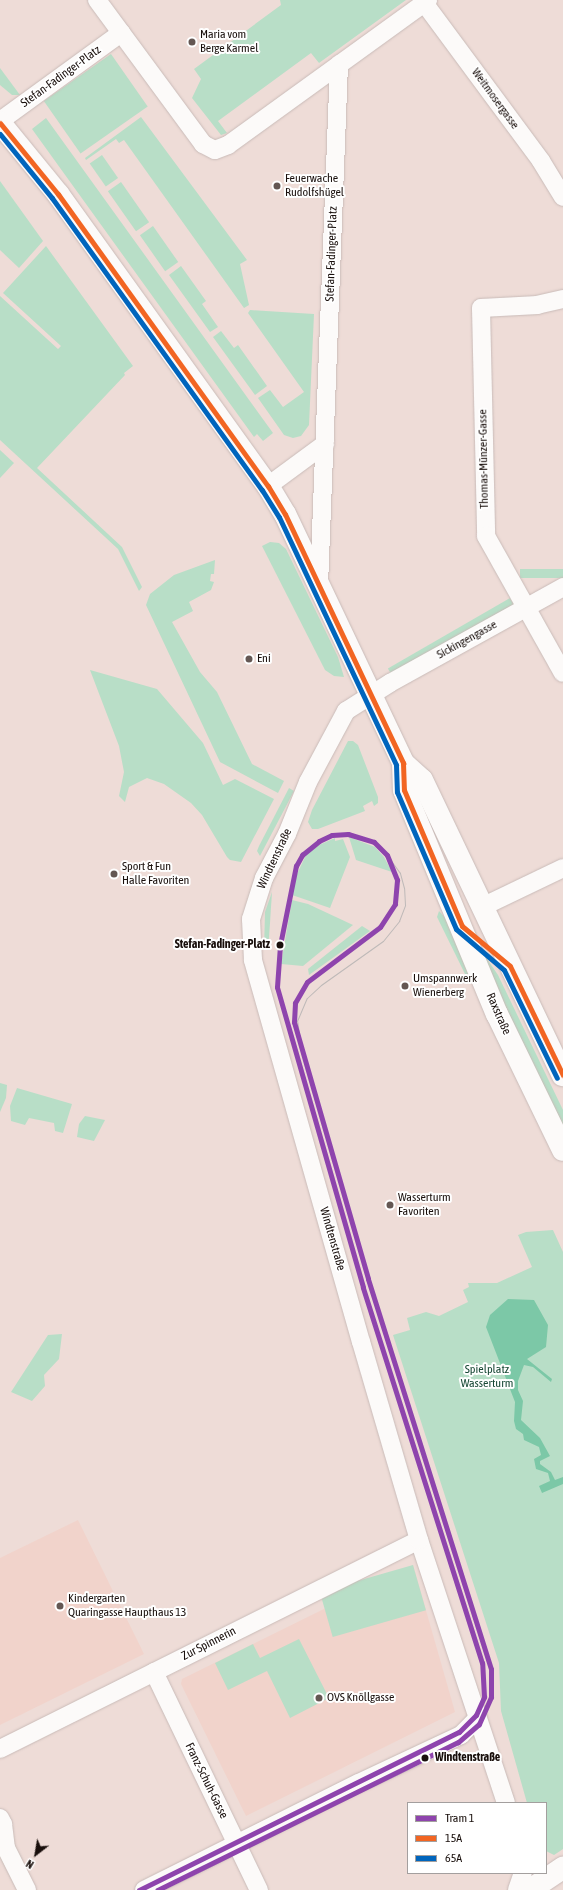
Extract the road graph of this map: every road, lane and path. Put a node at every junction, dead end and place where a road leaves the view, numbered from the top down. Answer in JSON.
{"nodes":[{"id":1,"x":97,"y":0,"type":"edge"},
{"id":2,"x":425,"y":1,"type":"edge"},
{"id":3,"x":121,"y":33,"type":"junction"},
{"id":4,"x":339,"y":64,"type":"junction"},
{"id":5,"x":0,"y":122,"type":"edge"},
{"id":6,"x":563,"y":197,"type":"edge"},
{"id":7,"x":563,"y":299,"type":"edge"},
{"id":8,"x":325,"y":444,"type":"junction"},
{"id":9,"x":268,"y":486,"type":"junction"},
{"id":10,"x":320,"y":585,"type":"junction"},
{"id":11,"x":563,"y":586,"type":"edge"},
{"id":12,"x":525,"y":608,"type":"junction"},
{"id":13,"x":563,"y":673,"type":"edge"},
{"id":14,"x":371,"y":694,"type":"junction"},
{"id":15,"x":403,"y":763,"type":"junction"},
{"id":16,"x":563,"y":868,"type":"edge"},
{"id":17,"x":482,"y":907,"type":"junction"},
{"id":18,"x":563,"y":1075,"type":"edge"},
{"id":19,"x":563,"y":1150,"type":"edge"},
{"id":20,"x":419,"y":1540,"type":"junction"},
{"id":21,"x":154,"y":1672,"type":"junction"},
{"id":22,"x":477,"y":1720,"type":"junction"},
{"id":23,"x":0,"y":1749,"type":"edge"},
{"id":24,"x":506,"y":1802,"type":"edge"},
{"id":25,"x":0,"y":1818,"type":"edge"},
{"id":26,"x":236,"y":1843,"type":"junction"},
{"id":27,"x":563,"y":1868,"type":"edge"},
{"id":28,"x":523,"y":1874,"type":"edge"},
{"id":29,"x":27,"y":1890,"type":"edge"},
{"id":30,"x":144,"y":1890,"type":"edge"},
{"id":31,"x":259,"y":1890,"type":"edge"},
{"id":32,"x":517,"y":1890,"type":"edge"},
{"id":33,"x":530,"y":1890,"type":"edge"}],
"edges":[{"from":1,"to":3,"type":"street"},
{"from":2,"to":4,"type":"street"},
{"from":2,"to":6,"type":"street","name":"Weitmosergasse"},
{"from":3,"to":4,"type":"street"},
{"from":3,"to":5,"type":"street","name":"Stefan-Fadinger-Platz"},
{"from":4,"to":8,"type":"street","name":"Stefan-Fadinger-Platz"},
{"from":5,"to":9,"type":"main road","name":"Raxstraße"},
{"from":7,"to":12,"type":"street","name":"Thomas-Münzer-Gasse"},
{"from":8,"to":9,"type":"street"},
{"from":8,"to":10,"type":"street","name":"Stefan-Fadinger-Platz"},
{"from":9,"to":10,"type":"main road","name":"Raxstraße"},
{"from":10,"to":14,"type":"main road","name":"Raxstraße"},
{"from":11,"to":12,"type":"street","name":"Sickingengasse"},
{"from":12,"to":13,"type":"street","name":"Thomas-Münzer-Gasse"},
{"from":12,"to":14,"type":"street","name":"Sickingengasse"},
{"from":14,"to":15,"type":"main road","name":"Raxstraße"},
{"from":14,"to":20,"type":"street","name":"Windtenstraße"},
{"from":15,"to":17,"type":"main road","name":"Raxstraße"},
{"from":15,"to":19,"type":"main road","name":"Raxstraße"},
{"from":16,"to":17,"type":"street"},
{"from":17,"to":18,"type":"main road","name":"Raxstraße"},
{"from":20,"to":21,"type":"street","name":"Zur Spinnerin"},
{"from":20,"to":22,"type":"street","name":"Windtenstraße"},
{"from":21,"to":23,"type":"street","name":"Zur Spinnerin"},
{"from":21,"to":26,"type":"street","name":"Franz-Schuh-Gasse"},
{"from":22,"to":24,"type":"street","name":"Windtenstraße"},
{"from":22,"to":26,"type":"street"},
{"from":25,"to":29,"type":"street"},
{"from":26,"to":30,"type":"street"},
{"from":26,"to":31,"type":"street","name":"Franz-Schuh-Gasse"},
{"from":27,"to":33,"type":"main road"},
{"from":28,"to":32,"type":"street"}]}
